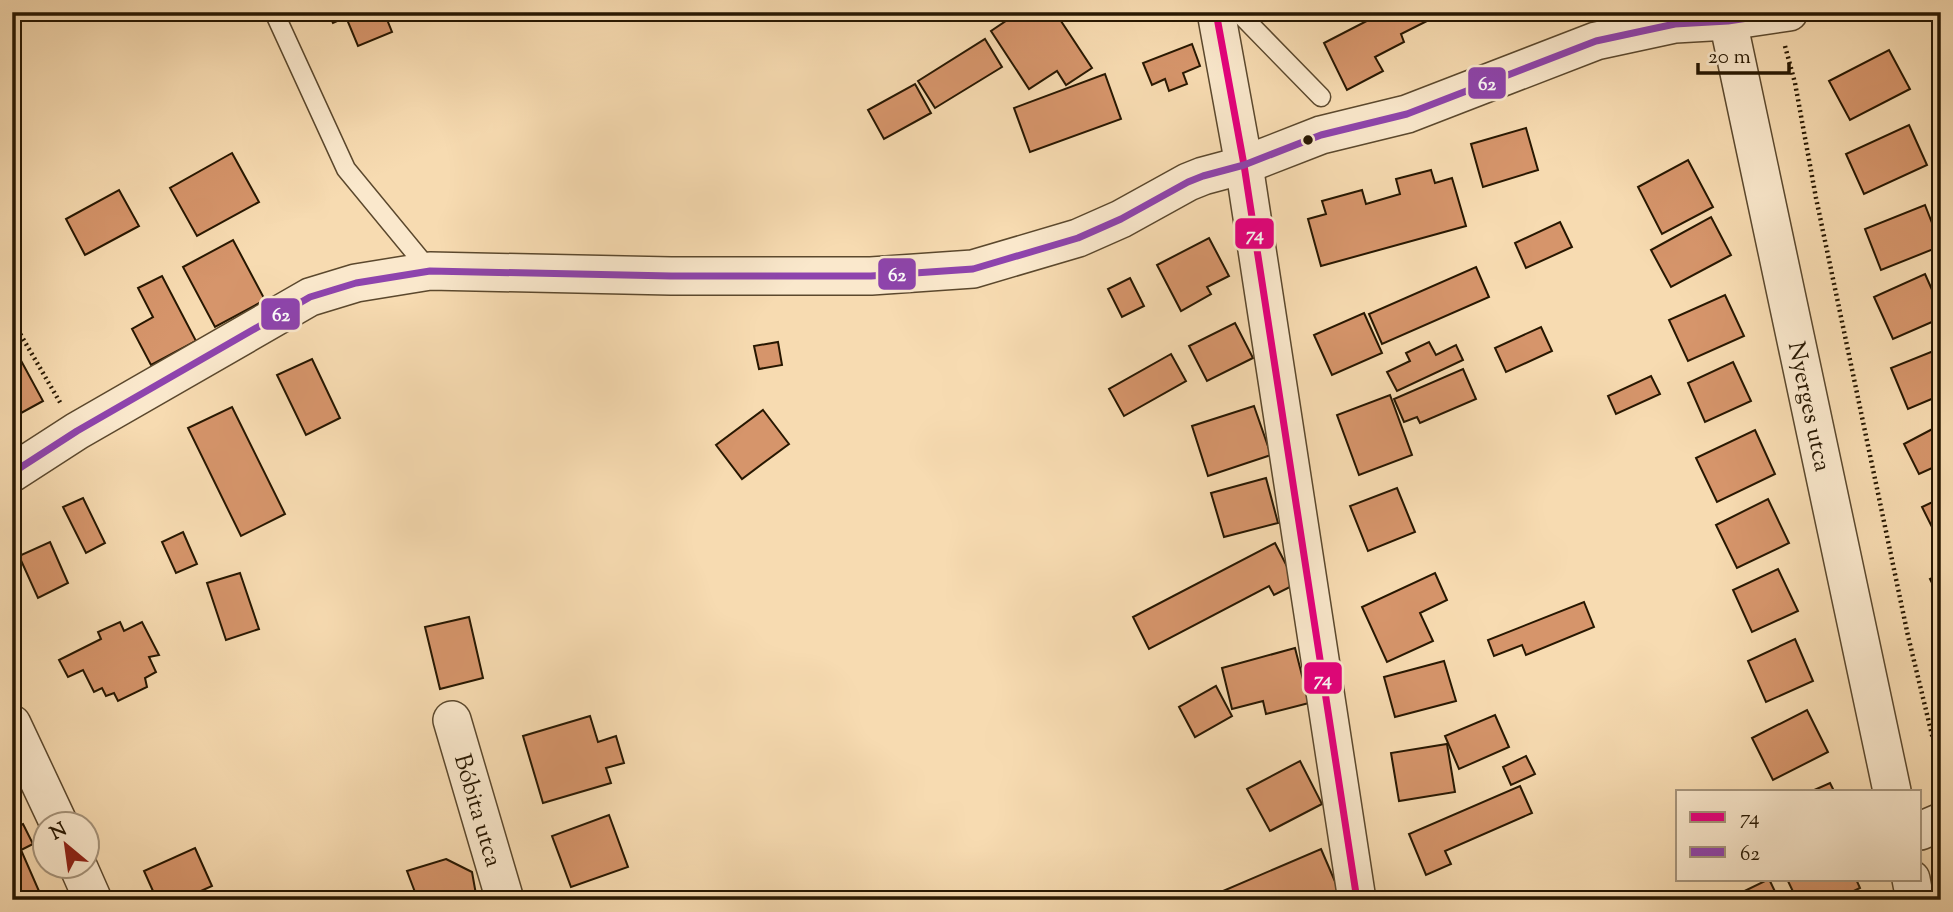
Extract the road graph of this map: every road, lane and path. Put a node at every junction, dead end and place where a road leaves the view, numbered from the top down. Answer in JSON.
{"nodes":[{"id":1,"x":274,"y":12,"type":"edge"},
{"id":2,"x":1216,"y":12,"type":"edge"},
{"id":3,"x":1238,"y":12,"type":"edge"},
{"id":4,"x":1783,"y":13,"type":"edge"},
{"id":5,"x":1728,"y":21,"type":"junction"},
{"id":6,"x":1321,"y":97,"type":"dead end"},
{"id":7,"x":1244,"y":165,"type":"junction"},
{"id":8,"x":430,"y":271,"type":"junction"},
{"id":9,"x":12,"y":320,"type":"edge"},
{"id":10,"x":77,"y":431,"type":"junction"},
{"id":11,"x":12,"y":473,"type":"edge"},
{"id":12,"x":452,"y":720,"type":"dead end"},
{"id":13,"x":12,"y":724,"type":"edge"},
{"id":14,"x":1941,"y":772,"type":"edge"},
{"id":15,"x":1892,"y":790,"type":"edge"},
{"id":16,"x":52,"y":810,"type":"edge"},
{"id":17,"x":1941,"y":822,"type":"edge"},
{"id":18,"x":1922,"y":830,"type":"edge"},
{"id":19,"x":84,"y":880,"type":"edge"},
{"id":20,"x":1911,"y":880,"type":"edge"},
{"id":21,"x":93,"y":900,"type":"edge"},
{"id":22,"x":505,"y":900,"type":"edge"},
{"id":23,"x":1357,"y":900,"type":"edge"},
{"id":24,"x":1915,"y":900,"type":"edge"}],
"edges":[{"from":1,"to":8,"type":"lane"},
{"from":2,"to":7,"type":"street"},
{"from":3,"to":6,"type":"lane"},
{"from":4,"to":5,"type":"street"},
{"from":4,"to":14,"type":"path"},
{"from":5,"to":7,"type":"street"},
{"from":5,"to":15,"type":"street","name":"Nyerges utca"},
{"from":7,"to":8,"type":"street"},
{"from":7,"to":23,"type":"street"},
{"from":8,"to":10,"type":"street"},
{"from":9,"to":10,"type":"path"},
{"from":10,"to":11,"type":"street"},
{"from":12,"to":22,"type":"street","name":"Bóbita utca"},
{"from":13,"to":16,"type":"street"},
{"from":17,"to":18,"type":"street"},
{"from":19,"to":21,"type":"street"},
{"from":20,"to":24,"type":"street"}]}
